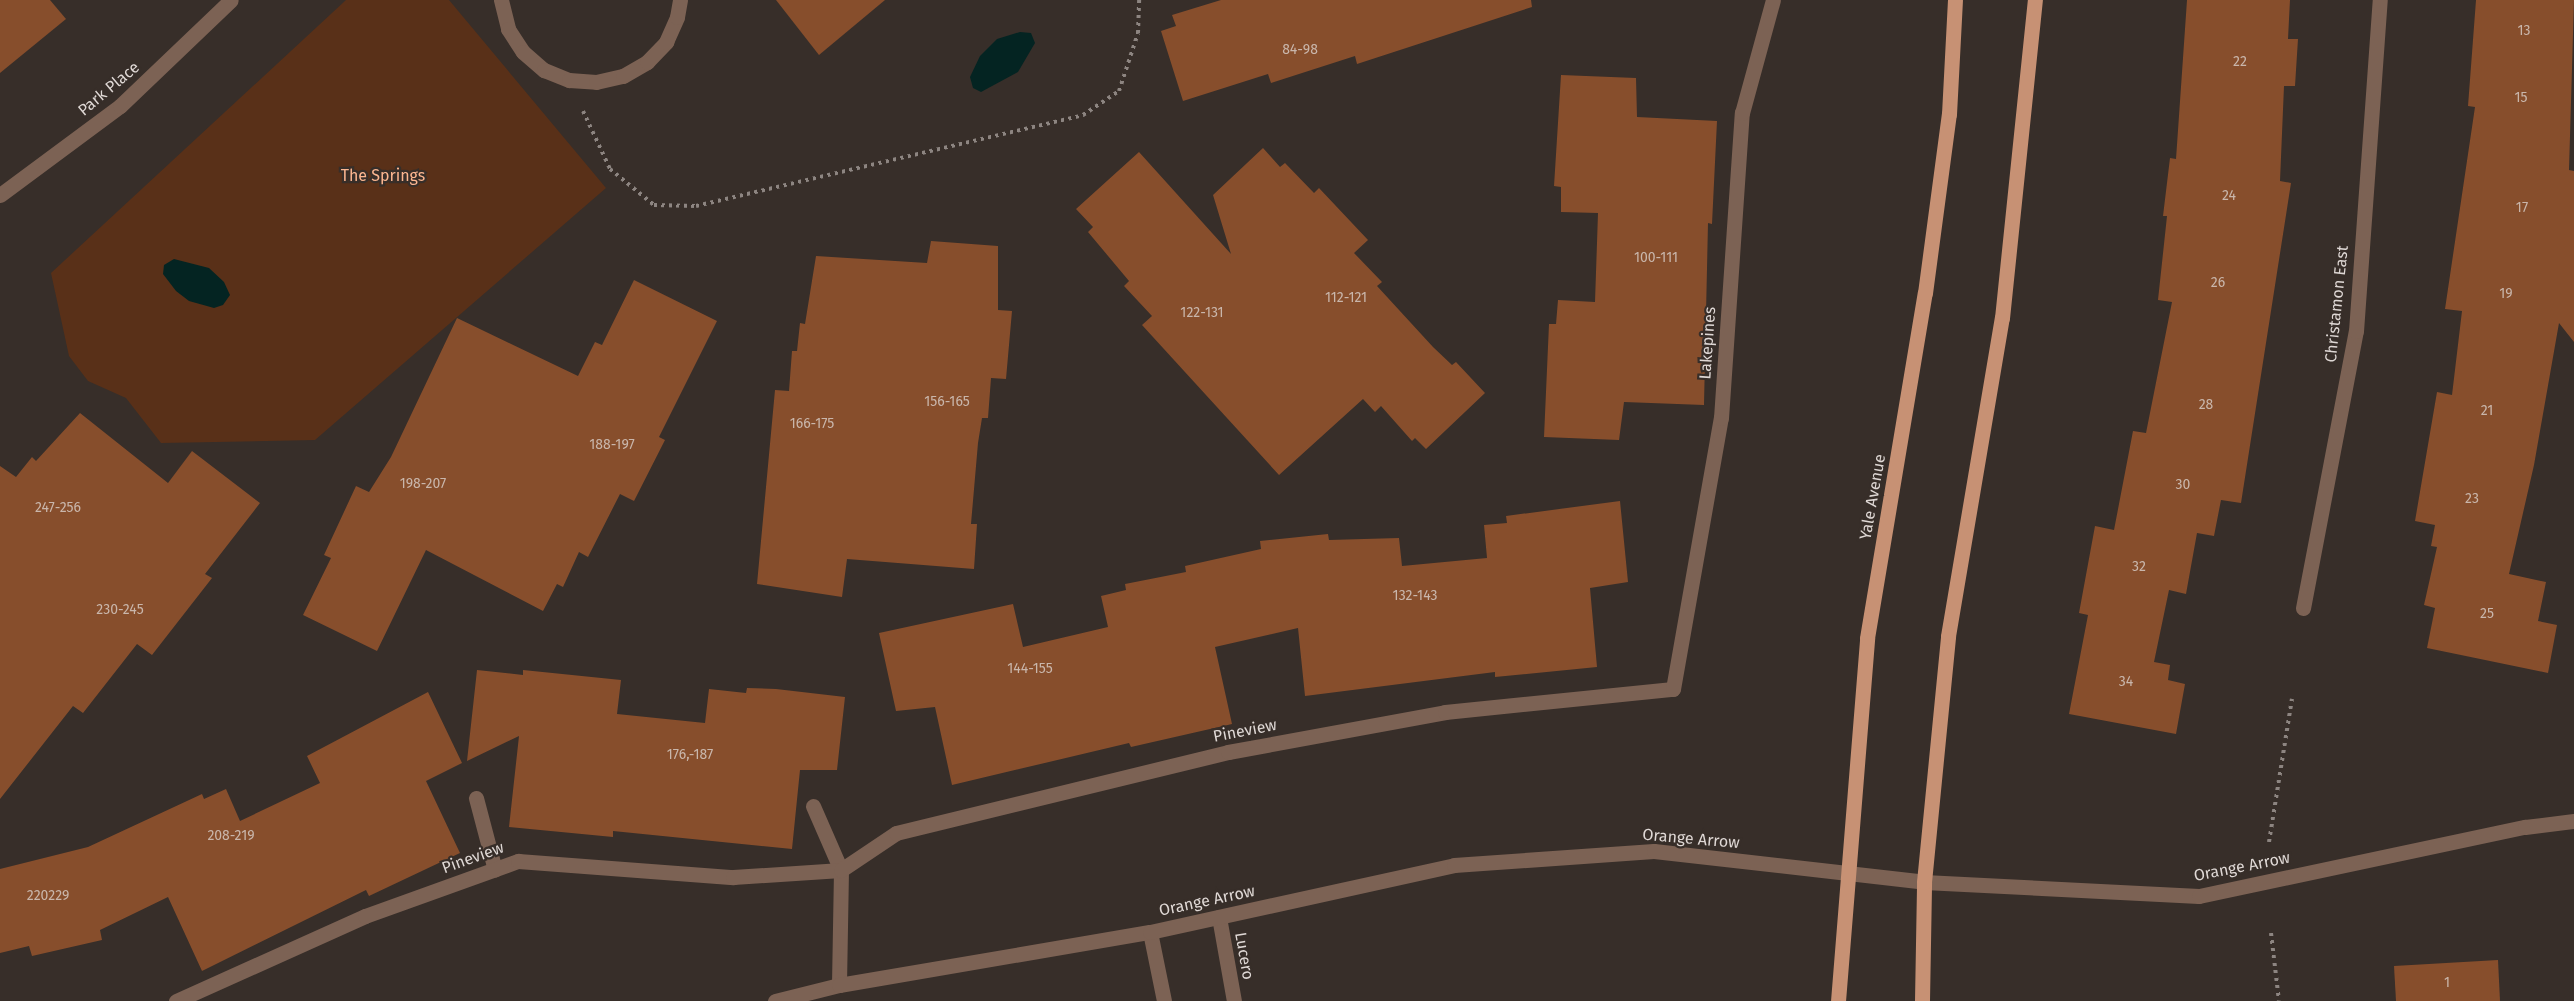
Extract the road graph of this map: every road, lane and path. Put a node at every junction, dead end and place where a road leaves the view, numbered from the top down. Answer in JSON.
{"nodes":[{"id":1,"x":231,"y":0,"type":"edge"},
{"id":2,"x":501,"y":0,"type":"edge"},
{"id":3,"x":680,"y":0,"type":"edge"},
{"id":4,"x":1139,"y":0,"type":"edge"},
{"id":5,"x":1773,"y":0,"type":"edge"},
{"id":6,"x":1955,"y":0,"type":"edge"},
{"id":7,"x":2035,"y":0,"type":"edge"},
{"id":8,"x":2380,"y":0,"type":"edge"},
{"id":9,"x":569,"y":80,"type":"junction"},
{"id":10,"x":0,"y":195,"type":"edge"},
{"id":11,"x":2303,"y":608,"type":"dead end"},
{"id":12,"x":1673,"y":689,"type":"joint"},
{"id":13,"x":2292,"y":699,"type":"dead end"},
{"id":14,"x":476,"y":798,"type":"dead end"},
{"id":15,"x":813,"y":807,"type":"dead end"},
{"id":16,"x":2574,"y":821,"type":"edge"},
{"id":17,"x":2269,"y":842,"type":"dead end"},
{"id":18,"x":495,"y":870,"type":"junction"},
{"id":19,"x":841,"y":870,"type":"junction"},
{"id":20,"x":1845,"y":873,"type":"junction"},
{"id":21,"x":1924,"y":882,"type":"junction"},
{"id":22,"x":1219,"y":917,"type":"junction"},
{"id":23,"x":1150,"y":932,"type":"junction"},
{"id":24,"x":2271,"y":933,"type":"dead end"},
{"id":25,"x":839,"y":985,"type":"junction"},
{"id":26,"x":176,"y":1001,"type":"edge"},
{"id":27,"x":775,"y":1001,"type":"edge"},
{"id":28,"x":1164,"y":1001,"type":"edge"},
{"id":29,"x":1234,"y":1001,"type":"edge"},
{"id":30,"x":1838,"y":1001,"type":"edge"},
{"id":31,"x":1922,"y":1001,"type":"edge"},
{"id":32,"x":2279,"y":1001,"type":"edge"}],
"edges":[{"from":1,"to":10,"type":"street","name":"Park Place"},
{"from":2,"to":9,"type":"street"},
{"from":3,"to":9,"type":"street"},
{"from":4,"to":9,"type":"path"},
{"from":5,"to":12,"type":"street","name":"Lakepines"},
{"from":6,"to":20,"type":"main road","name":"Yale Avenue"},
{"from":7,"to":21,"type":"main road"},
{"from":8,"to":11,"type":"street","name":"Christamon East"},
{"from":12,"to":19,"type":"street","name":"Pineview"},
{"from":13,"to":17,"type":"path"},
{"from":14,"to":18,"type":"street"},
{"from":15,"to":19,"type":"street"},
{"from":16,"to":21,"type":"street","name":"Orange Arrow"},
{"from":18,"to":19,"type":"street","name":"Pineview"},
{"from":18,"to":26,"type":"street","name":"Pineview"},
{"from":19,"to":25,"type":"street"},
{"from":20,"to":21,"type":"street","name":"Orange Arrow"},
{"from":20,"to":22,"type":"street","name":"Orange Arrow"},
{"from":20,"to":30,"type":"main road","name":"Yale Avenue"},
{"from":21,"to":31,"type":"main road"},
{"from":22,"to":23,"type":"street","name":"Orange Arrow"},
{"from":22,"to":29,"type":"street","name":"Lucero"},
{"from":23,"to":25,"type":"street","name":"Orange Arrow"},
{"from":23,"to":28,"type":"street"},
{"from":24,"to":32,"type":"path"},
{"from":25,"to":27,"type":"street","name":"Orange Arrow"}]}
